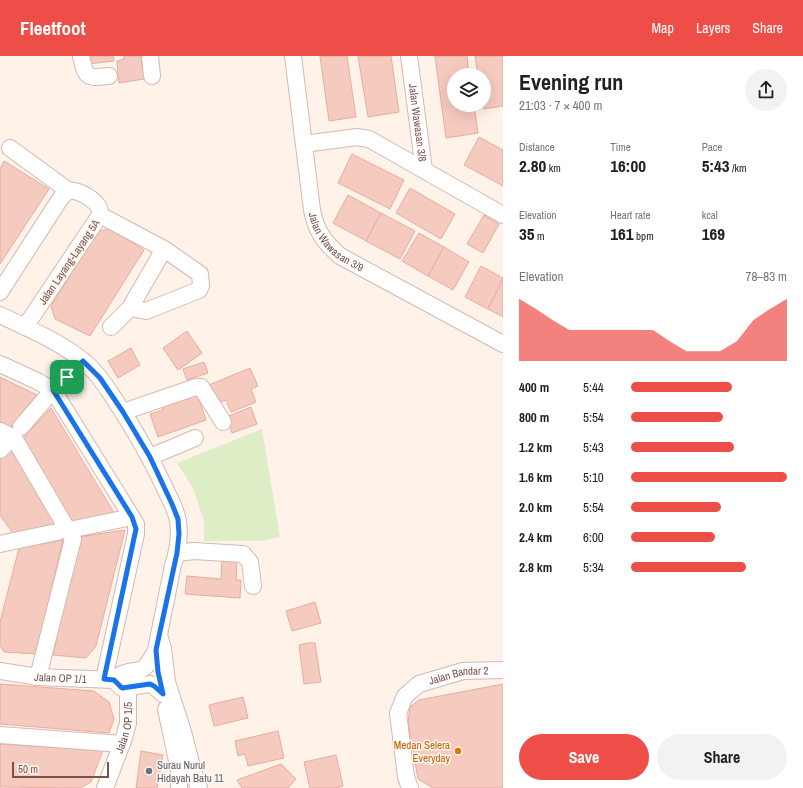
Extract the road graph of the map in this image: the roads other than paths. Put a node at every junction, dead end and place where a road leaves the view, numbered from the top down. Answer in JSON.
{"nodes":[{"id":1,"x":81,"y":56,"type":"edge"},
{"id":2,"x":150,"y":56,"type":"edge"},
{"id":3,"x":292,"y":56,"type":"edge"},
{"id":4,"x":409,"y":56,"type":"edge"},
{"id":5,"x":110,"y":76,"type":"dead end"},
{"id":6,"x":152,"y":76,"type":"dead end"},
{"id":7,"x":304,"y":144,"type":"junction"},
{"id":8,"x":10,"y":148,"type":"dead end"},
{"id":9,"x":424,"y":170,"type":"junction"},
{"id":10,"x":69,"y":191,"type":"junction"},
{"id":11,"x":100,"y":215,"type":"junction"},
{"id":12,"x":503,"y":215,"type":"edge"},
{"id":13,"x":164,"y":249,"type":"junction"},
{"id":14,"x":0,"y":292,"type":"edge"},
{"id":15,"x":130,"y":308,"type":"junction"},
{"id":16,"x":0,"y":315,"type":"edge"},
{"id":17,"x":25,"y":327,"type":"junction"},
{"id":18,"x":111,"y":327,"type":"dead end"},
{"id":19,"x":503,"y":344,"type":"edge"},
{"id":20,"x":83,"y":361,"type":"junction"},
{"id":21,"x":0,"y":364,"type":"edge"},
{"id":22,"x":53,"y":390,"type":"junction"},
{"id":23,"x":123,"y":412,"type":"junction"},
{"id":24,"x":223,"y":422,"type":"dead end"},
{"id":25,"x":21,"y":427,"type":"dead end"},
{"id":26,"x":195,"y":438,"type":"dead end"},
{"id":27,"x":2,"y":441,"type":"edge"},
{"id":28,"x":150,"y":457,"type":"junction"},
{"id":29,"x":132,"y":517,"type":"junction"},
{"id":30,"x":74,"y":529,"type":"dead end"},
{"id":31,"x":57,"y":532,"type":"dead end"},
{"id":32,"x":0,"y":544,"type":"edge"},
{"id":33,"x":177,"y":553,"type":"junction"},
{"id":34,"x":253,"y":586,"type":"dead end"},
{"id":35,"x":157,"y":643,"type":"junction"},
{"id":36,"x":503,"y":670,"type":"edge"},
{"id":37,"x":0,"y":671,"type":"edge"},
{"id":38,"x":38,"y":677,"type":"junction"},
{"id":39,"x":109,"y":679,"type":"junction"},
{"id":40,"x":128,"y":688,"type":"junction"},
{"id":41,"x":163,"y":694,"type":"junction"},
{"id":42,"x":0,"y":735,"type":"edge"},
{"id":43,"x":122,"y":744,"type":"junction"},
{"id":44,"x":105,"y":788,"type":"edge"},
{"id":45,"x":179,"y":788,"type":"edge"},
{"id":46,"x":199,"y":788,"type":"edge"},
{"id":47,"x":410,"y":788,"type":"edge"}],
"edges":[{"from":1,"to":5,"type":"street"},
{"from":2,"to":6,"type":"street"},
{"from":3,"to":7,"type":"street","name":"Jalan Wawasan 3/9"},
{"from":4,"to":9,"type":"street","name":"Jalan Wawasan 3/8"},
{"from":7,"to":9,"type":"street"},
{"from":7,"to":19,"type":"street","name":"Jalan Wawasan 3/9"},
{"from":8,"to":10,"type":"street","name":"Jalan Layang-Layang 5A"},
{"from":9,"to":12,"type":"street","name":"Jalan Wawasan 3/8"},
{"from":10,"to":11,"type":"street","name":"Jalan Layang-Layang 5A"},
{"from":10,"to":14,"type":"street"},
{"from":11,"to":13,"type":"street"},
{"from":11,"to":17,"type":"street","name":"Jalan Layang-Layang 5A"},
{"from":13,"to":15,"type":"street"},
{"from":13,"to":15,"type":"street"},
{"from":15,"to":18,"type":"street"},
{"from":16,"to":17,"type":"street"},
{"from":17,"to":20,"type":"street"},
{"from":20,"to":22,"type":"street"},
{"from":20,"to":23,"type":"street"},
{"from":21,"to":22,"type":"street"},
{"from":22,"to":25,"type":"street"},
{"from":22,"to":29,"type":"street"},
{"from":23,"to":24,"type":"street"},
{"from":23,"to":28,"type":"street"},
{"from":26,"to":28,"type":"street"},
{"from":27,"to":38,"type":"street"},
{"from":28,"to":33,"type":"street"},
{"from":29,"to":30,"type":"street"},
{"from":29,"to":39,"type":"street"},
{"from":31,"to":32,"type":"street"},
{"from":33,"to":34,"type":"street"},
{"from":33,"to":35,"type":"street"},
{"from":35,"to":39,"type":"street"},
{"from":35,"to":41,"type":"street"},
{"from":35,"to":46,"type":"street"},
{"from":36,"to":47,"type":"street","name":"Jalan Bandar 2"},
{"from":37,"to":38,"type":"street","name":"Jalan OP 1/1"},
{"from":38,"to":39,"type":"street","name":"Jalan OP 1/1"},
{"from":39,"to":40,"type":"street","name":"Jalan OP 1/1"},
{"from":40,"to":41,"type":"street"},
{"from":40,"to":43,"type":"street","name":"Jalan OP 1/5"},
{"from":41,"to":45,"type":"street"},
{"from":42,"to":43,"type":"street"},
{"from":43,"to":44,"type":"street","name":"Jalan OP 1/5"}]}
